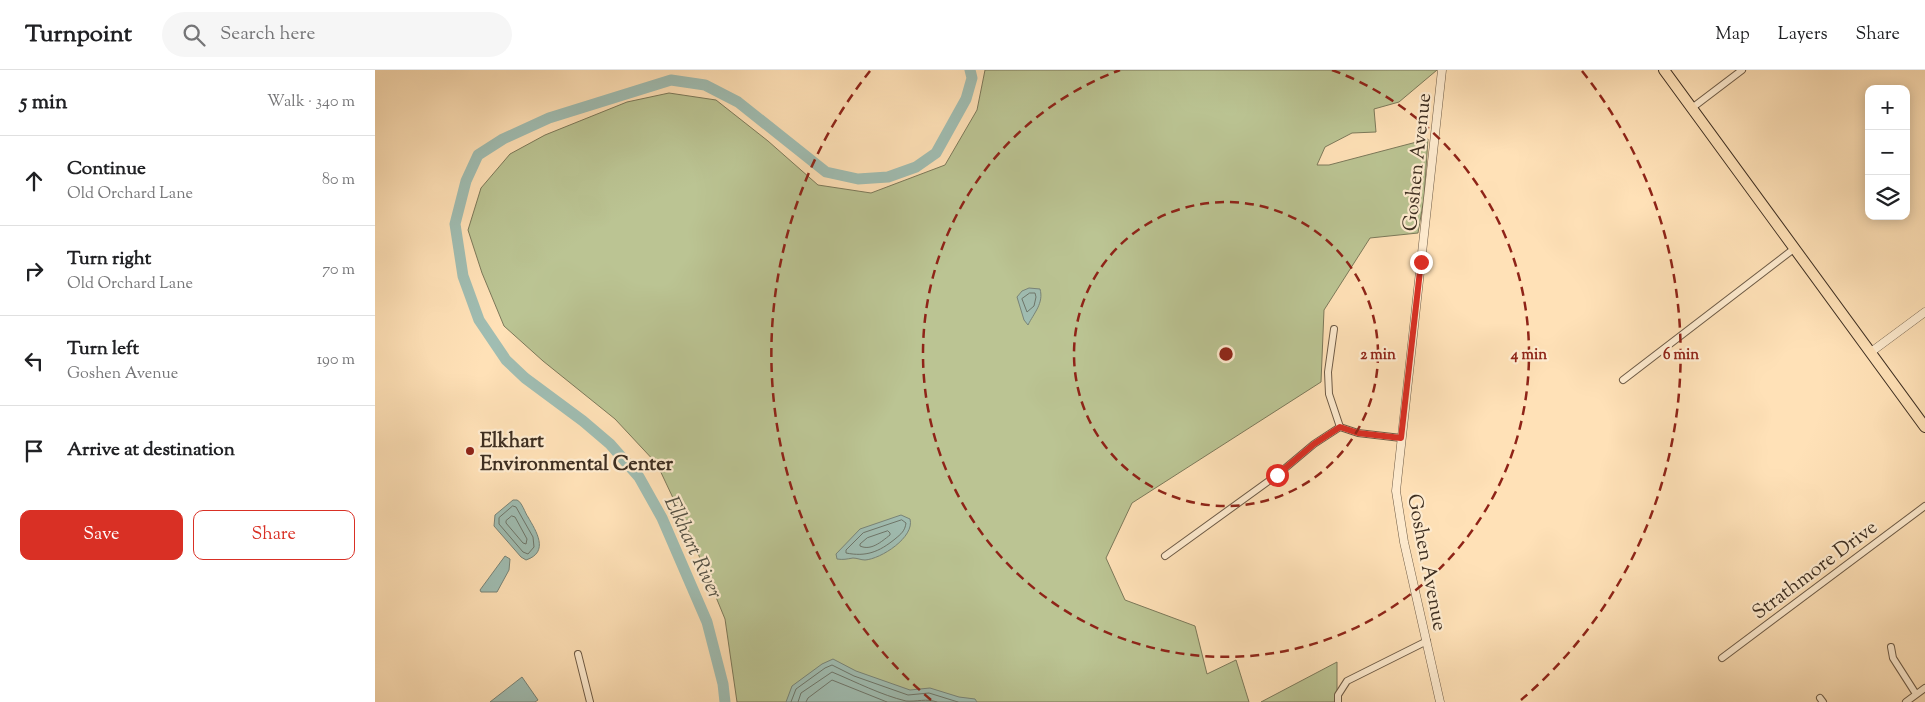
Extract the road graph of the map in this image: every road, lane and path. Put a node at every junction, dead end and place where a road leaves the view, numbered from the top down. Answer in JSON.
{"nodes":[{"id":1,"x":1442,"y":70,"type":"edge"},
{"id":2,"x":1663,"y":70,"type":"edge"},
{"id":3,"x":1742,"y":70,"type":"edge"},
{"id":4,"x":1692,"y":108,"type":"junction"},
{"id":5,"x":1795,"y":248,"type":"junction"},
{"id":6,"x":1925,"y":312,"type":"edge"},
{"id":7,"x":1334,"y":329,"type":"dead end"},
{"id":8,"x":1871,"y":352,"type":"junction"},
{"id":9,"x":1623,"y":380,"type":"dead end"},
{"id":10,"x":1340,"y":427,"type":"junction"},
{"id":11,"x":1925,"y":427,"type":"edge"},
{"id":12,"x":1401,"y":438,"type":"junction"},
{"id":13,"x":1925,"y":506,"type":"edge"},
{"id":14,"x":1165,"y":556,"type":"dead end"},
{"id":15,"x":1427,"y":641,"type":"junction"},
{"id":16,"x":1891,"y":647,"type":"dead end"},
{"id":17,"x":578,"y":654,"type":"dead end"},
{"id":18,"x":1722,"y":658,"type":"dead end"},
{"id":19,"x":1925,"y":688,"type":"edge"},
{"id":20,"x":1917,"y":694,"type":"junction"},
{"id":21,"x":590,"y":702,"type":"edge"},
{"id":22,"x":1338,"y":702,"type":"edge"},
{"id":23,"x":1440,"y":702,"type":"edge"},
{"id":24,"x":1906,"y":702,"type":"edge"}],
"edges":[{"from":1,"to":12,"type":"street","name":"Goshen Avenue"},
{"from":2,"to":4,"type":"main road"},
{"from":3,"to":4,"type":"street"},
{"from":4,"to":5,"type":"main road"},
{"from":5,"to":8,"type":"main road"},
{"from":5,"to":9,"type":"street"},
{"from":6,"to":8,"type":"street"},
{"from":7,"to":10,"type":"street"},
{"from":8,"to":11,"type":"main road"},
{"from":10,"to":12,"type":"street"},
{"from":10,"to":14,"type":"street"},
{"from":12,"to":15,"type":"street","name":"Goshen Avenue"},
{"from":13,"to":18,"type":"street","name":"Strathmore Drive"},
{"from":15,"to":22,"type":"street"},
{"from":15,"to":23,"type":"street","name":"Goshen Avenue"},
{"from":16,"to":20,"type":"street"},
{"from":17,"to":21,"type":"street"},
{"from":19,"to":20,"type":"street"},
{"from":20,"to":24,"type":"street"}]}
